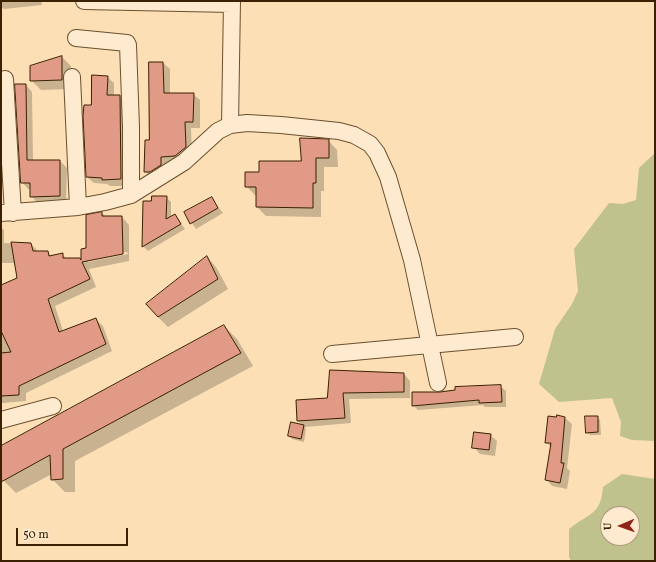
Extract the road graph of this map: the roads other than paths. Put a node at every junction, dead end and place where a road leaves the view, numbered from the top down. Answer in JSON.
{"nodes":[{"id":1,"x":84,"y":1,"type":"edge"},
{"id":2,"x":232,"y":2,"type":"edge"},
{"id":3,"x":76,"y":38,"type":"dead end"},
{"id":4,"x":72,"y":77,"type":"dead end"},
{"id":5,"x":5,"y":79,"type":"dead end"},
{"id":6,"x":230,"y":125,"type":"junction"},
{"id":7,"x":131,"y":194,"type":"junction"},
{"id":8,"x":78,"y":206,"type":"junction"},
{"id":9,"x":7,"y":213,"type":"edge"},
{"id":10,"x":515,"y":337,"type":"dead end"},
{"id":11,"x":431,"y":346,"type":"junction"},
{"id":12,"x":332,"y":354,"type":"dead end"},
{"id":13,"x":438,"y":383,"type":"dead end"},
{"id":14,"x":53,"y":406,"type":"dead end"},
{"id":15,"x":1,"y":420,"type":"edge"}],
"edges":[{"from":1,"to":2,"type":"street"},
{"from":2,"to":6,"type":"street"},
{"from":3,"to":7,"type":"street"},
{"from":4,"to":8,"type":"street"},
{"from":5,"to":9,"type":"street"},
{"from":6,"to":7,"type":"street"},
{"from":6,"to":11,"type":"street"},
{"from":7,"to":8,"type":"street"},
{"from":8,"to":9,"type":"street"},
{"from":10,"to":11,"type":"street"},
{"from":11,"to":12,"type":"street"},
{"from":11,"to":13,"type":"street"},
{"from":14,"to":15,"type":"street"}]}
